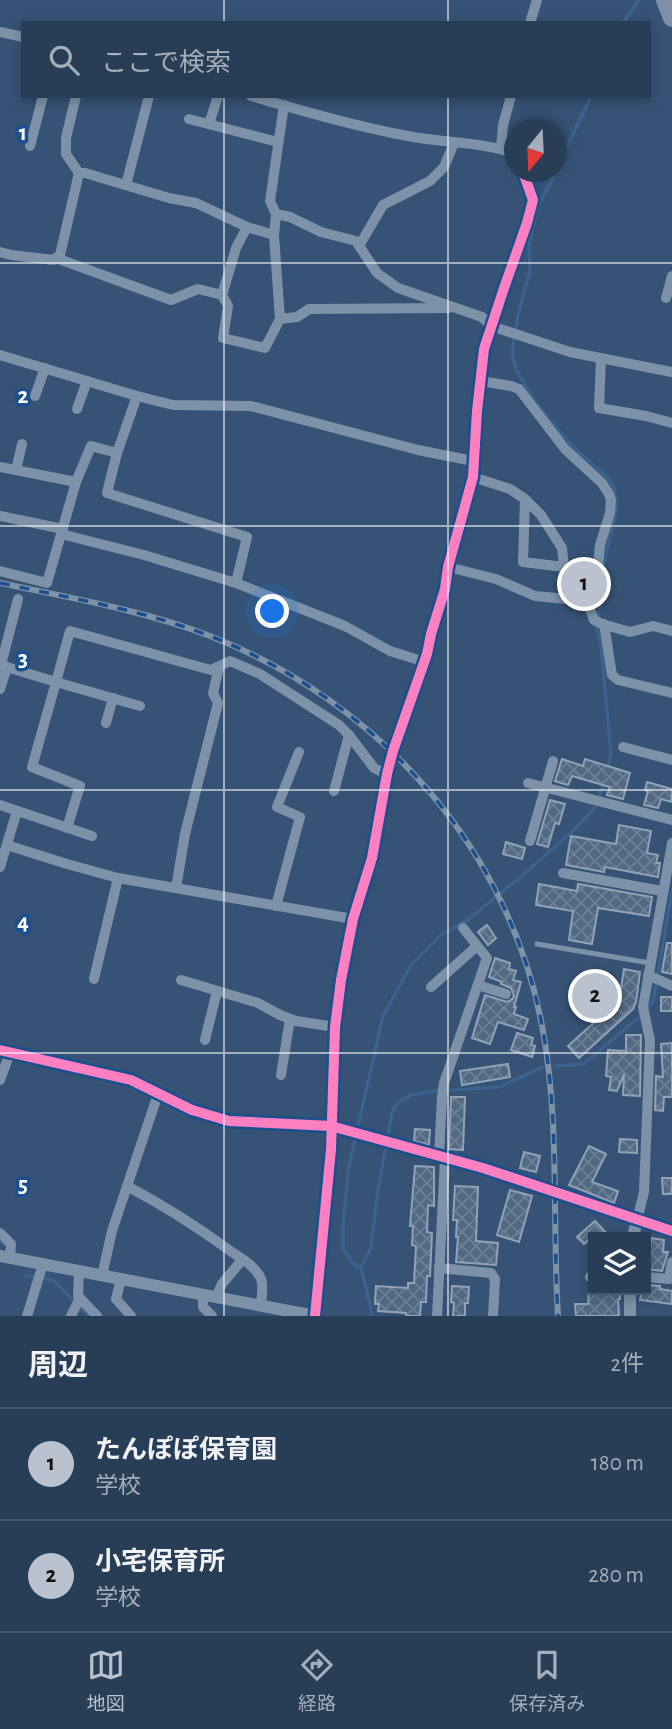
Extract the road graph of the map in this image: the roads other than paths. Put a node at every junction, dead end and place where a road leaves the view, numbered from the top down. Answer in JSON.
{"nodes":[{"id":1,"x":537,"y":0,"type":"edge"},
{"id":2,"x":665,"y":0,"type":"edge"},
{"id":3,"x":672,"y":18,"type":"edge"},
{"id":4,"x":531,"y":21,"type":"edge"},
{"id":5,"x":0,"y":32,"type":"edge"},
{"id":6,"x":21,"y":37,"type":"edge"},
{"id":7,"x":42,"y":98,"type":"edge"},
{"id":8,"x":76,"y":98,"type":"edge"},
{"id":9,"x":148,"y":98,"type":"edge"},
{"id":10,"x":217,"y":98,"type":"edge"},
{"id":11,"x":258,"y":98,"type":"edge"},
{"id":12,"x":510,"y":98,"type":"edge"},
{"id":13,"x":284,"y":105,"type":"junction"},
{"id":14,"x":190,"y":118,"type":"dead end"},
{"id":15,"x":209,"y":124,"type":"junction"},
{"id":16,"x":278,"y":142,"type":"junction"},
{"id":17,"x":454,"y":143,"type":"junction"},
{"id":18,"x":30,"y":146,"type":"dead end"},
{"id":19,"x":501,"y":149,"type":"junction"},
{"id":20,"x":504,"y":150,"type":"edge"},
{"id":21,"x":79,"y":173,"type":"junction"},
{"id":22,"x":527,"y":182,"type":"edge"},
{"id":23,"x":126,"y":185,"type":"junction"},
{"id":24,"x":276,"y":214,"type":"junction"},
{"id":25,"x":247,"y":228,"type":"junction"},
{"id":26,"x":274,"y":234,"type":"junction"},
{"id":27,"x":359,"y":246,"type":"junction"},
{"id":28,"x":0,"y":252,"type":"edge"},
{"id":29,"x":56,"y":258,"type":"junction"},
{"id":30,"x":672,"y":276,"type":"edge"},
{"id":31,"x":222,"y":295,"type":"junction"},
{"id":32,"x":666,"y":298,"type":"dead end"},
{"id":33,"x":455,"y":308,"type":"junction"},
{"id":34,"x":280,"y":319,"type":"junction"},
{"id":35,"x":491,"y":326,"type":"junction"},
{"id":36,"x":1,"y":357,"type":"edge"},
{"id":37,"x":601,"y":359,"type":"junction"},
{"id":38,"x":44,"y":368,"type":"junction"},
{"id":39,"x":672,"y":372,"type":"edge"},
{"id":40,"x":87,"y":381,"type":"junction"},
{"id":41,"x":481,"y":381,"type":"junction"},
{"id":42,"x":35,"y":396,"type":"dead end"},
{"id":43,"x":137,"y":396,"type":"junction"},
{"id":44,"x":77,"y":408,"type":"dead end"},
{"id":45,"x":672,"y":423,"type":"edge"},
{"id":46,"x":22,"y":443,"type":"dead end"},
{"id":47,"x":117,"y":453,"type":"junction"},
{"id":48,"x":473,"y":461,"type":"junction"},
{"id":49,"x":0,"y":467,"type":"edge"},
{"id":50,"x":16,"y":470,"type":"junction"},
{"id":51,"x":472,"y":477,"type":"junction"},
{"id":52,"x":76,"y":482,"type":"junction"},
{"id":53,"x":525,"y":499,"type":"junction"},
{"id":54,"x":0,"y":516,"type":"edge"},
{"id":55,"x":62,"y":532,"type":"junction"},
{"id":56,"x":448,"y":567,"type":"junction"},
{"id":57,"x":0,"y":571,"type":"edge"},
{"id":58,"x":236,"y":583,"type":"junction"},
{"id":59,"x":18,"y":599,"type":"dead end"},
{"id":60,"x":587,"y":601,"type":"junction"},
{"id":61,"x":604,"y":624,"type":"junction"},
{"id":62,"x":672,"y":631,"type":"edge"},
{"id":63,"x":425,"y":662,"type":"junction"},
{"id":64,"x":3,"y":666,"type":"edge"},
{"id":65,"x":219,"y":667,"type":"junction"},
{"id":66,"x":56,"y":682,"type":"junction"},
{"id":67,"x":0,"y":689,"type":"edge"},
{"id":68,"x":672,"y":693,"type":"edge"},
{"id":69,"x":113,"y":698,"type":"junction"},
{"id":70,"x":140,"y":706,"type":"dead end"},
{"id":71,"x":106,"y":723,"type":"dead end"},
{"id":72,"x":349,"y":735,"type":"junction"},
{"id":73,"x":623,"y":747,"type":"dead end"},
{"id":74,"x":299,"y":752,"type":"dead end"},
{"id":75,"x":672,"y":760,"type":"edge"},
{"id":76,"x":553,"y":761,"type":"dead end"},
{"id":77,"x":387,"y":774,"type":"junction"},
{"id":78,"x":528,"y":783,"type":"dead end"},
{"id":79,"x":545,"y":788,"type":"junction"},
{"id":80,"x":334,"y":791,"type":"dead end"},
{"id":81,"x":0,"y":805,"type":"edge"},
{"id":82,"x":17,"y":811,"type":"junction"},
{"id":83,"x":672,"y":820,"type":"edge"},
{"id":84,"x":67,"y":828,"type":"junction"},
{"id":85,"x":92,"y":836,"type":"dead end"},
{"id":86,"x":530,"y":841,"type":"dead end"},
{"id":87,"x":672,"y":843,"type":"edge"},
{"id":88,"x":6,"y":845,"type":"junction"},
{"id":89,"x":0,"y":867,"type":"edge"},
{"id":90,"x":563,"y":873,"type":"dead end"},
{"id":91,"x":118,"y":878,"type":"junction"},
{"id":92,"x":176,"y":888,"type":"junction"},
{"id":93,"x":662,"y":891,"type":"junction"},
{"id":94,"x":276,"y":906,"type":"junction"},
{"id":95,"x":353,"y":919,"type":"junction"},
{"id":96,"x":463,"y":928,"type":"dead end"},
{"id":97,"x":537,"y":944,"type":"dead end"},
{"id":98,"x":477,"y":946,"type":"junction"},
{"id":99,"x":650,"y":963,"type":"junction"},
{"id":100,"x":648,"y":975,"type":"junction"},
{"id":101,"x":94,"y":979,"type":"dead end"},
{"id":102,"x":181,"y":980,"type":"dead end"},
{"id":103,"x":478,"y":985,"type":"junction"},
{"id":104,"x":672,"y":986,"type":"edge"},
{"id":105,"x":431,"y":987,"type":"dead end"},
{"id":106,"x":217,"y":991,"type":"junction"},
{"id":107,"x":506,"y":994,"type":"dead end"},
{"id":108,"x":290,"y":1019,"type":"junction"},
{"id":109,"x":335,"y":1027,"type":"junction"},
{"id":110,"x":205,"y":1040,"type":"dead end"},
{"id":111,"x":5,"y":1052,"type":"edge"},
{"id":112,"x":281,"y":1075,"type":"dead end"},
{"id":113,"x":0,"y":1080,"type":"edge"},
{"id":114,"x":158,"y":1094,"type":"junction"},
{"id":115,"x":331,"y":1126,"type":"junction"},
{"id":116,"x":442,"y":1157,"type":"junction"},
{"id":117,"x":127,"y":1186,"type":"junction"},
{"id":118,"x":637,"y":1220,"type":"junction"},
{"id":119,"x":672,"y":1231,"type":"edge"},
{"id":120,"x":634,"y":1232,"type":"edge"},
{"id":121,"x":0,"y":1233,"type":"edge"},
{"id":122,"x":5,"y":1257,"type":"edge"},
{"id":123,"x":242,"y":1259,"type":"junction"},
{"id":124,"x":672,"y":1262,"type":"edge"},
{"id":125,"x":43,"y":1264,"type":"junction"},
{"id":126,"x":439,"y":1268,"type":"junction"},
{"id":127,"x":79,"y":1271,"type":"junction"},
{"id":128,"x":102,"y":1276,"type":"junction"},
{"id":129,"x":651,"y":1277,"type":"edge"},
{"id":130,"x":121,"y":1279,"type":"junction"},
{"id":131,"x":630,"y":1295,"type":"edge"},
{"id":132,"x":209,"y":1296,"type":"junction"},
{"id":133,"x":80,"y":1298,"type":"junction"},
{"id":134,"x":261,"y":1306,"type":"junction"},
{"id":135,"x":280,"y":1313,"type":"edge"},
{"id":136,"x":27,"y":1316,"type":"edge"},
{"id":137,"x":71,"y":1316,"type":"edge"},
{"id":138,"x":97,"y":1316,"type":"edge"},
{"id":139,"x":131,"y":1316,"type":"edge"},
{"id":140,"x":212,"y":1316,"type":"edge"},
{"id":141,"x":315,"y":1316,"type":"edge"},
{"id":142,"x":437,"y":1316,"type":"edge"},
{"id":143,"x":493,"y":1316,"type":"edge"},
{"id":144,"x":630,"y":1316,"type":"edge"}],
"edges":[{"from":1,"to":4,"type":"street"},
{"from":2,"to":3,"type":"highway"},
{"from":5,"to":6,"type":"street"},
{"from":7,"to":18,"type":"street"},
{"from":8,"to":21,"type":"street"},
{"from":9,"to":23,"type":"street"},
{"from":10,"to":15,"type":"street"},
{"from":11,"to":13,"type":"street"},
{"from":12,"to":19,"type":"street"},
{"from":13,"to":16,"type":"street"},
{"from":13,"to":17,"type":"street"},
{"from":14,"to":15,"type":"street"},
{"from":15,"to":16,"type":"street"},
{"from":16,"to":24,"type":"street"},
{"from":17,"to":19,"type":"street"},
{"from":17,"to":27,"type":"street"},
{"from":19,"to":20,"type":"street"},
{"from":21,"to":23,"type":"street"},
{"from":21,"to":29,"type":"street"},
{"from":22,"to":35,"type":"street"},
{"from":23,"to":25,"type":"street"},
{"from":24,"to":26,"type":"street"},
{"from":24,"to":27,"type":"street"},
{"from":25,"to":26,"type":"street"},
{"from":25,"to":31,"type":"street"},
{"from":26,"to":34,"type":"street"},
{"from":27,"to":33,"type":"street"},
{"from":28,"to":29,"type":"street"},
{"from":29,"to":31,"type":"street"},
{"from":30,"to":32,"type":"street"},
{"from":31,"to":34,"type":"street"},
{"from":33,"to":34,"type":"street"},
{"from":33,"to":35,"type":"street"},
{"from":35,"to":37,"type":"street"},
{"from":35,"to":41,"type":"street"},
{"from":36,"to":38,"type":"street"},
{"from":37,"to":39,"type":"street"},
{"from":37,"to":45,"type":"street"},
{"from":38,"to":40,"type":"street"},
{"from":38,"to":42,"type":"street"},
{"from":40,"to":43,"type":"street"},
{"from":40,"to":44,"type":"street"},
{"from":41,"to":48,"type":"street"},
{"from":41,"to":60,"type":"street"},
{"from":43,"to":47,"type":"street"},
{"from":43,"to":48,"type":"street"},
{"from":46,"to":50,"type":"street"},
{"from":47,"to":52,"type":"street"},
{"from":47,"to":58,"type":"street"},
{"from":48,"to":51,"type":"street"},
{"from":49,"to":50,"type":"street"},
{"from":50,"to":52,"type":"street"},
{"from":51,"to":53,"type":"street"},
{"from":51,"to":56,"type":"street"},
{"from":52,"to":55,"type":"street"},
{"from":53,"to":53,"type":"street"},
{"from":54,"to":55,"type":"street"},
{"from":55,"to":57,"type":"street"},
{"from":55,"to":58,"type":"street"},
{"from":56,"to":60,"type":"street"},
{"from":56,"to":63,"type":"street"},
{"from":58,"to":63,"type":"street"},
{"from":59,"to":64,"type":"street"},
{"from":60,"to":61,"type":"street"},
{"from":61,"to":62,"type":"street"},
{"from":61,"to":68,"type":"street"},
{"from":63,"to":77,"type":"street"},
{"from":64,"to":66,"type":"street"},
{"from":64,"to":67,"type":"street"},
{"from":65,"to":66,"type":"street"},
{"from":65,"to":72,"type":"street"},
{"from":65,"to":92,"type":"street"},
{"from":66,"to":69,"type":"street"},
{"from":66,"to":84,"type":"street"},
{"from":69,"to":70,"type":"street"},
{"from":69,"to":71,"type":"street"},
{"from":72,"to":77,"type":"street"},
{"from":72,"to":80,"type":"street"},
{"from":73,"to":75,"type":"street"},
{"from":74,"to":94,"type":"street"},
{"from":76,"to":79,"type":"street"},
{"from":77,"to":95,"type":"street"},
{"from":78,"to":79,"type":"street"},
{"from":79,"to":83,"type":"street"},
{"from":79,"to":86,"type":"street"},
{"from":81,"to":82,"type":"street"},
{"from":82,"to":84,"type":"street"},
{"from":82,"to":88,"type":"street"},
{"from":84,"to":85,"type":"street"},
{"from":87,"to":93,"type":"street"},
{"from":88,"to":89,"type":"street"},
{"from":88,"to":91,"type":"street"},
{"from":90,"to":93,"type":"street"},
{"from":91,"to":92,"type":"street"},
{"from":91,"to":101,"type":"street"},
{"from":92,"to":94,"type":"street"},
{"from":93,"to":99,"type":"street"},
{"from":94,"to":95,"type":"street"},
{"from":95,"to":109,"type":"street"},
{"from":96,"to":98,"type":"street"},
{"from":97,"to":99,"type":"lane"},
{"from":98,"to":103,"type":"street"},
{"from":98,"to":105,"type":"street"},
{"from":99,"to":100,"type":"street"},
{"from":100,"to":104,"type":"street"},
{"from":100,"to":118,"type":"street"},
{"from":102,"to":106,"type":"street"},
{"from":103,"to":107,"type":"street"},
{"from":103,"to":116,"type":"street"},
{"from":106,"to":108,"type":"street"},
{"from":106,"to":110,"type":"street"},
{"from":108,"to":109,"type":"street"},
{"from":108,"to":112,"type":"street"},
{"from":109,"to":115,"type":"street"},
{"from":111,"to":113,"type":"street"},
{"from":111,"to":114,"type":"street"},
{"from":114,"to":115,"type":"street"},
{"from":114,"to":117,"type":"street"},
{"from":115,"to":116,"type":"street"},
{"from":115,"to":141,"type":"street"},
{"from":116,"to":118,"type":"street"},
{"from":116,"to":126,"type":"street"},
{"from":117,"to":123,"type":"street"},
{"from":117,"to":128,"type":"street"},
{"from":118,"to":119,"type":"street"},
{"from":118,"to":120,"type":"street"},
{"from":121,"to":122,"type":"street"},
{"from":122,"to":125,"type":"street"},
{"from":123,"to":132,"type":"street"},
{"from":123,"to":134,"type":"street"},
{"from":124,"to":129,"type":"street"},
{"from":125,"to":127,"type":"street"},
{"from":125,"to":136,"type":"street"},
{"from":126,"to":142,"type":"street"},
{"from":126,"to":143,"type":"street"},
{"from":127,"to":128,"type":"street"},
{"from":127,"to":133,"type":"street"},
{"from":128,"to":130,"type":"street"},
{"from":130,"to":132,"type":"street"},
{"from":130,"to":139,"type":"street"},
{"from":131,"to":144,"type":"street"},
{"from":132,"to":134,"type":"street"},
{"from":132,"to":140,"type":"street"},
{"from":133,"to":137,"type":"street"},
{"from":133,"to":138,"type":"street"},
{"from":134,"to":135,"type":"street"},
{"from":135,"to":141,"type":"street"}]}
